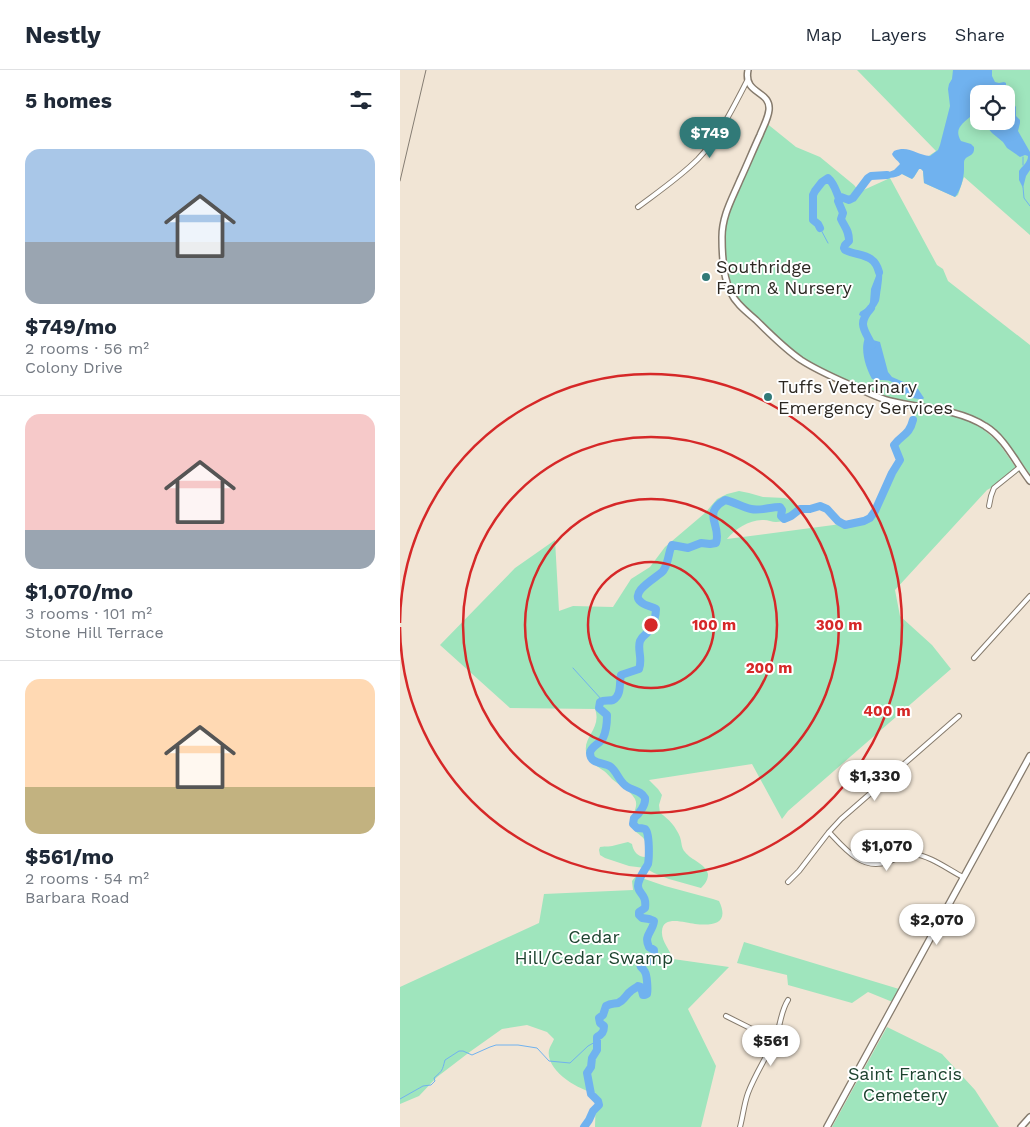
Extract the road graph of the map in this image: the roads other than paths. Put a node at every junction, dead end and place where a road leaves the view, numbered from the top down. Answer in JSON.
{"nodes":[{"id":1,"x":748,"y":70,"type":"edge"},
{"id":2,"x":748,"y":81,"type":"junction"},
{"id":3,"x":638,"y":206,"type":"dead end"},
{"id":4,"x":1020,"y":467,"type":"junction"},
{"id":5,"x":1030,"y":481,"type":"edge"},
{"id":6,"x":989,"y":506,"type":"dead end"},
{"id":7,"x":1030,"y":596,"type":"edge"},
{"id":8,"x":974,"y":658,"type":"dead end"},
{"id":9,"x":959,"y":716,"type":"dead end"},
{"id":10,"x":1030,"y":756,"type":"edge"},
{"id":11,"x":829,"y":832,"type":"junction"},
{"id":12,"x":963,"y":877,"type":"junction"},
{"id":13,"x":788,"y":882,"type":"dead end"},
{"id":14,"x":788,"y":1000,"type":"dead end"},
{"id":15,"x":726,"y":1016,"type":"dead end"},
{"id":16,"x":774,"y":1040,"type":"junction"},
{"id":17,"x":1030,"y":1118,"type":"edge"},
{"id":18,"x":740,"y":1127,"type":"edge"},
{"id":19,"x":827,"y":1127,"type":"edge"},
{"id":20,"x":1021,"y":1127,"type":"edge"}],
"edges":[{"from":1,"to":2,"type":"street"},
{"from":2,"to":3,"type":"street"},
{"from":2,"to":4,"type":"street"},
{"from":4,"to":5,"type":"street"},
{"from":4,"to":6,"type":"street"},
{"from":7,"to":8,"type":"street"},
{"from":9,"to":11,"type":"street"},
{"from":10,"to":12,"type":"main road"},
{"from":11,"to":12,"type":"street"},
{"from":11,"to":13,"type":"street"},
{"from":12,"to":19,"type":"main road"},
{"from":14,"to":16,"type":"street"},
{"from":15,"to":16,"type":"street"},
{"from":16,"to":18,"type":"street"},
{"from":17,"to":20,"type":"street"}]}
